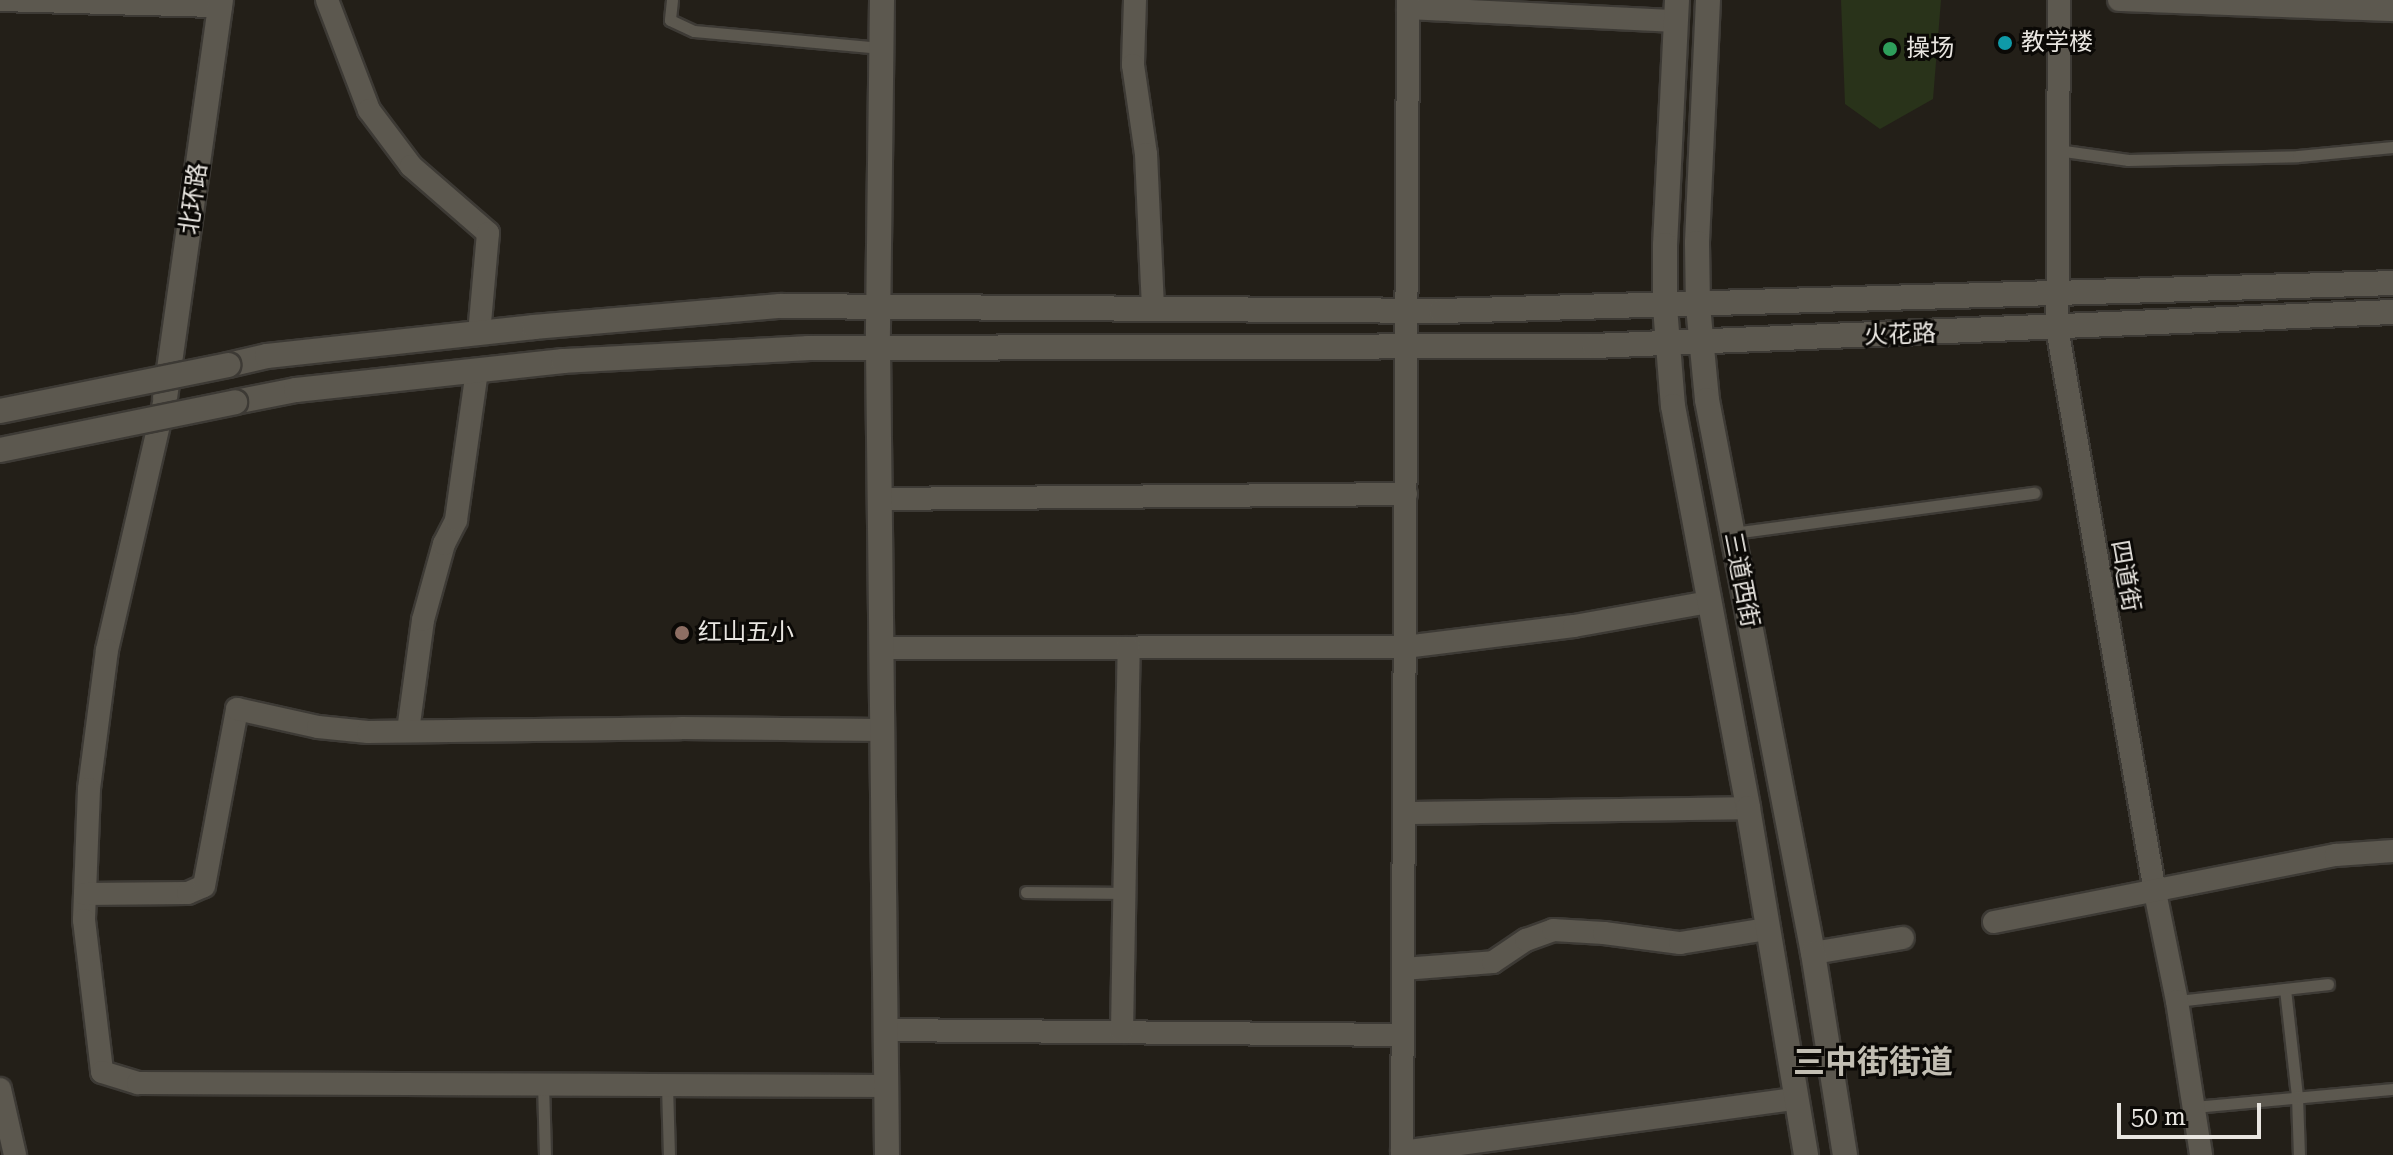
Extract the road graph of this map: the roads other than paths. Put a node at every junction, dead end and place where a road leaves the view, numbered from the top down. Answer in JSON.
{"nodes":[{"id":1,"x":0,"y":0,"type":"edge"},
{"id":2,"x":327,"y":0,"type":"edge"},
{"id":3,"x":672,"y":0,"type":"edge"},
{"id":4,"x":882,"y":0,"type":"edge"},
{"id":5,"x":1135,"y":0,"type":"edge"},
{"id":6,"x":1708,"y":0,"type":"edge"},
{"id":7,"x":2059,"y":0,"type":"edge"},
{"id":8,"x":2119,"y":0,"type":"edge"},
{"id":9,"x":221,"y":3,"type":"edge"},
{"id":10,"x":1408,"y":4,"type":"edge"},
{"id":11,"x":2366,"y":5,"type":"edge"},
{"id":12,"x":2393,"y":10,"type":"edge"},
{"id":13,"x":1676,"y":11,"type":"edge"},
{"id":14,"x":881,"y":48,"type":"junction"},
{"id":15,"x":2393,"y":147,"type":"edge"},
{"id":16,"x":2057,"y":150,"type":"junction"},
{"id":17,"x":2393,"y":283,"type":"edge"},
{"id":18,"x":2055,"y":294,"type":"junction"},
{"id":19,"x":879,"y":306,"type":"junction"},
{"id":20,"x":1698,"y":306,"type":"junction"},
{"id":21,"x":1665,"y":307,"type":"junction"},
{"id":22,"x":1153,"y":309,"type":"junction"},
{"id":23,"x":1407,"y":311,"type":"junction"},
{"id":24,"x":2393,"y":312,"type":"edge"},
{"id":25,"x":2057,"y":328,"type":"junction"},
{"id":26,"x":479,"y":333,"type":"junction"},
{"id":27,"x":1701,"y":343,"type":"junction"},
{"id":28,"x":1667,"y":344,"type":"junction"},
{"id":29,"x":878,"y":348,"type":"junction"},
{"id":30,"x":1406,"y":348,"type":"junction"},
{"id":31,"x":477,"y":370,"type":"junction"},
{"id":32,"x":165,"y":398,"type":"joint"},
{"id":33,"x":0,"y":411,"type":"edge"},
{"id":34,"x":0,"y":450,"type":"edge"},
{"id":35,"x":2034,"y":493,"type":"dead end"},
{"id":36,"x":1406,"y":494,"type":"junction"},
{"id":37,"x":879,"y":499,"type":"junction"},
{"id":38,"x":1732,"y":533,"type":"junction"},
{"id":39,"x":1709,"y":602,"type":"junction"},
{"id":40,"x":1405,"y":647,"type":"junction"},
{"id":41,"x":881,"y":648,"type":"junction"},
{"id":42,"x":1129,"y":648,"type":"junction"},
{"id":43,"x":882,"y":730,"type":"junction"},
{"id":44,"x":408,"y":731,"type":"junction"},
{"id":45,"x":1748,"y":808,"type":"junction"},
{"id":46,"x":1405,"y":813,"type":"junction"},
{"id":47,"x":2393,"y":851,"type":"edge"},
{"id":48,"x":1026,"y":892,"type":"dead end"},
{"id":49,"x":2155,"y":892,"type":"junction"},
{"id":50,"x":1125,"y":893,"type":"junction"},
{"id":51,"x":85,"y":894,"type":"junction"},
{"id":52,"x":1994,"y":922,"type":"dead end"},
{"id":53,"x":1766,"y":929,"type":"junction"},
{"id":54,"x":1903,"y":938,"type":"dead end"},
{"id":55,"x":1813,"y":953,"type":"junction"},
{"id":56,"x":1403,"y":969,"type":"junction"},
{"id":57,"x":2328,"y":984,"type":"dead end"},
{"id":58,"x":2285,"y":989,"type":"junction"},
{"id":59,"x":2177,"y":1001,"type":"junction"},
{"id":60,"x":885,"y":1030,"type":"junction"},
{"id":61,"x":1122,"y":1032,"type":"junction"},
{"id":62,"x":1402,"y":1035,"type":"junction"},
{"id":63,"x":543,"y":1083,"type":"junction"},
{"id":64,"x":667,"y":1084,"type":"junction"},
{"id":65,"x":886,"y":1086,"type":"junction"},
{"id":66,"x":0,"y":1089,"type":"edge"},
{"id":67,"x":2393,"y":1089,"type":"edge"},
{"id":68,"x":2297,"y":1096,"type":"junction"},
{"id":69,"x":1796,"y":1099,"type":"junction"},
{"id":70,"x":2194,"y":1107,"type":"junction"},
{"id":71,"x":1402,"y":1154,"type":"edge"},
{"id":72,"x":15,"y":1155,"type":"edge"},
{"id":73,"x":545,"y":1155,"type":"edge"},
{"id":74,"x":669,"y":1155,"type":"edge"},
{"id":75,"x":887,"y":1155,"type":"edge"},
{"id":76,"x":1806,"y":1155,"type":"edge"},
{"id":77,"x":1845,"y":1155,"type":"edge"},
{"id":78,"x":2201,"y":1155,"type":"edge"},
{"id":79,"x":2299,"y":1155,"type":"edge"}],
"edges":[{"from":1,"to":9,"type":"street"},
{"from":2,"to":26,"type":"street"},
{"from":3,"to":14,"type":"lane"},
{"from":4,"to":14,"type":"street"},
{"from":5,"to":22,"type":"street"},
{"from":6,"to":20,"type":"street","name":"三道西街"},
{"from":7,"to":16,"type":"street","name":"四道街"},
{"from":8,"to":11,"type":"street"},
{"from":9,"to":32,"type":"street","name":"北环路"},
{"from":10,"to":13,"type":"street"},
{"from":10,"to":23,"type":"street"},
{"from":11,"to":12,"type":"street"},
{"from":13,"to":21,"type":"street"},
{"from":14,"to":19,"type":"street"},
{"from":15,"to":16,"type":"lane"},
{"from":16,"to":18,"type":"street","name":"四道街"},
{"from":17,"to":18,"type":"street"},
{"from":18,"to":20,"type":"street"},
{"from":18,"to":25,"type":"street","name":"四道街"},
{"from":19,"to":22,"type":"street"},
{"from":19,"to":26,"type":"street"},
{"from":19,"to":29,"type":"street"},
{"from":20,"to":21,"type":"street"},
{"from":20,"to":27,"type":"street","name":"三道西街"},
{"from":21,"to":23,"type":"street"},
{"from":21,"to":28,"type":"street"},
{"from":22,"to":23,"type":"street"},
{"from":23,"to":30,"type":"street"},
{"from":24,"to":25,"type":"street","name":"火花路"},
{"from":25,"to":27,"type":"street","name":"火花路"},
{"from":25,"to":49,"type":"street","name":"四道街"},
{"from":26,"to":33,"type":"street","bridge":true},
{"from":27,"to":28,"type":"street","name":"火花路"},
{"from":27,"to":38,"type":"street","name":"三道西街"},
{"from":28,"to":30,"type":"street","name":"火花路"},
{"from":28,"to":39,"type":"street"},
{"from":29,"to":30,"type":"street","name":"火花路"},
{"from":29,"to":31,"type":"street","name":"火花路"},
{"from":29,"to":37,"type":"street"},
{"from":30,"to":36,"type":"street"},
{"from":31,"to":34,"type":"street","name":"火花路","bridge":true},
{"from":31,"to":44,"type":"street"},
{"from":32,"to":51,"type":"street"},
{"from":35,"to":38,"type":"lane"},
{"from":36,"to":37,"type":"street"},
{"from":36,"to":40,"type":"street"},
{"from":37,"to":41,"type":"street"},
{"from":38,"to":55,"type":"street","name":"三道西街"},
{"from":39,"to":40,"type":"street"},
{"from":39,"to":45,"type":"street"},
{"from":40,"to":42,"type":"street"},
{"from":40,"to":46,"type":"street"},
{"from":41,"to":42,"type":"street"},
{"from":41,"to":43,"type":"street"},
{"from":42,"to":50,"type":"street"},
{"from":43,"to":44,"type":"street"},
{"from":43,"to":60,"type":"street"},
{"from":44,"to":51,"type":"street"},
{"from":45,"to":46,"type":"street"},
{"from":45,"to":53,"type":"street"},
{"from":46,"to":56,"type":"street"},
{"from":47,"to":49,"type":"street"},
{"from":48,"to":50,"type":"lane"},
{"from":49,"to":52,"type":"street"},
{"from":49,"to":59,"type":"street","name":"四道街"},
{"from":50,"to":61,"type":"street"},
{"from":51,"to":63,"type":"street"},
{"from":53,"to":56,"type":"street"},
{"from":53,"to":69,"type":"street"},
{"from":54,"to":55,"type":"street"},
{"from":55,"to":77,"type":"street","name":"三道西街"},
{"from":56,"to":62,"type":"street"},
{"from":57,"to":58,"type":"lane"},
{"from":58,"to":59,"type":"lane"},
{"from":58,"to":68,"type":"lane"},
{"from":59,"to":70,"type":"street","name":"四道街"},
{"from":60,"to":61,"type":"street"},
{"from":60,"to":65,"type":"street"},
{"from":61,"to":62,"type":"street"},
{"from":62,"to":71,"type":"street"},
{"from":63,"to":64,"type":"street"},
{"from":63,"to":73,"type":"lane"},
{"from":64,"to":65,"type":"street"},
{"from":64,"to":74,"type":"lane"},
{"from":65,"to":75,"type":"street"},
{"from":66,"to":72,"type":"street"},
{"from":67,"to":68,"type":"lane"},
{"from":68,"to":70,"type":"lane"},
{"from":68,"to":79,"type":"lane"},
{"from":69,"to":71,"type":"street"},
{"from":69,"to":76,"type":"street"},
{"from":70,"to":78,"type":"street","name":"四道街"}]}
